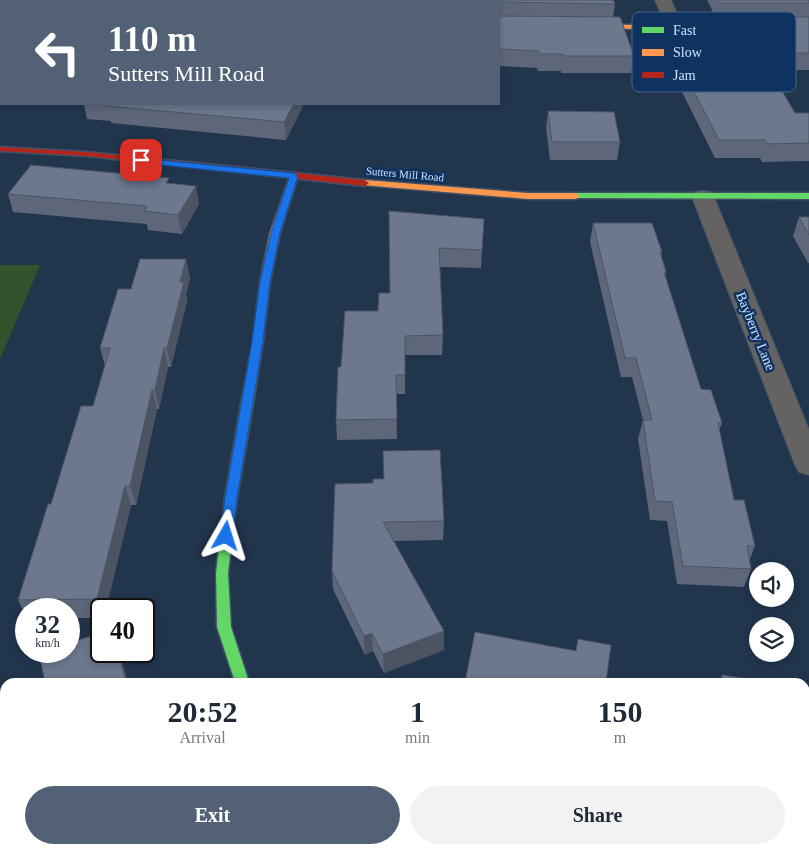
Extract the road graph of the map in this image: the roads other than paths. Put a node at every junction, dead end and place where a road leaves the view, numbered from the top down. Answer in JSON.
{"nodes":[{"id":1,"x":663,"y":0,"type":"edge"},
{"id":2,"x":668,"y":12,"type":"edge"},
{"id":3,"x":796,"y":26,"type":"edge"},
{"id":4,"x":809,"y":26,"type":"edge"},
{"id":5,"x":570,"y":27,"type":"edge"},
{"id":6,"x":632,"y":27,"type":"edge"},
{"id":7,"x":0,"y":149,"type":"edge"},
{"id":8,"x":294,"y":176,"type":"junction"},
{"id":9,"x":809,"y":196,"type":"edge"},
{"id":10,"x":703,"y":197,"type":"junction"},
{"id":11,"x":809,"y":464,"type":"edge"},
{"id":12,"x":241,"y":678,"type":"edge"}],
"edges":[{"from":1,"to":2,"type":"street"},
{"from":3,"to":4,"type":"street"},
{"from":5,"to":6,"type":"street"},
{"from":7,"to":8,"type":"street","name":"Sutters Mill Road"},
{"from":8,"to":10,"type":"street","name":"Sutters Mill Road"},
{"from":8,"to":12,"type":"street"},
{"from":9,"to":10,"type":"street","name":"Sutters Mill Road"},
{"from":10,"to":11,"type":"street","name":"Bayberry Lane"}]}
